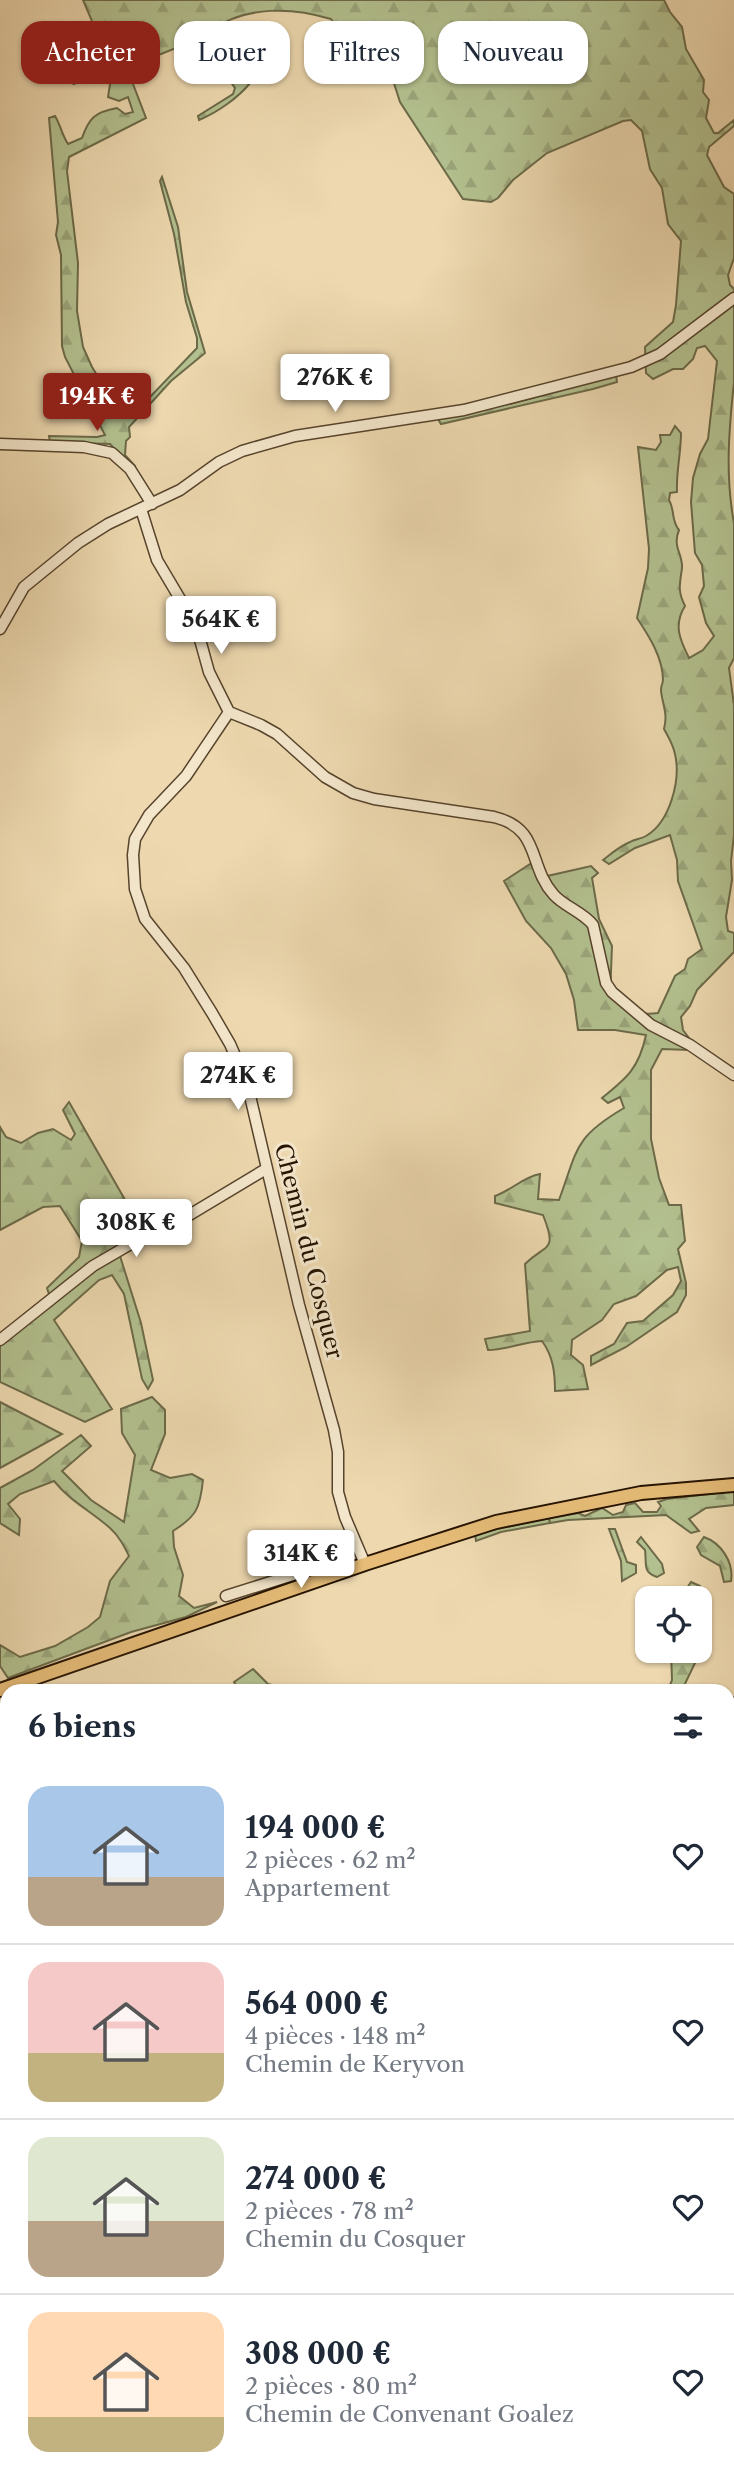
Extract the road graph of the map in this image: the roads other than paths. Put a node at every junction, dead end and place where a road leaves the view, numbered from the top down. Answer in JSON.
{"nodes":[{"id":1,"x":734,"y":298,"type":"edge"},
{"id":2,"x":0,"y":444,"type":"edge"},
{"id":3,"x":152,"y":504,"type":"junction"},
{"id":4,"x":141,"y":509,"type":"junction"},
{"id":5,"x":0,"y":629,"type":"edge"},
{"id":6,"x":229,"y":712,"type":"junction"},
{"id":7,"x":734,"y":1075,"type":"edge"},
{"id":8,"x":266,"y":1169,"type":"junction"},
{"id":9,"x":0,"y":1340,"type":"edge"},
{"id":10,"x":734,"y":1485,"type":"edge"},
{"id":11,"x":354,"y":1539,"type":"junction"},
{"id":12,"x":365,"y":1563,"type":"junction"},
{"id":13,"x":226,"y":1596,"type":"dead end"},
{"id":14,"x":17,"y":1684,"type":"edge"}],
"edges":[{"from":1,"to":3,"type":"street"},
{"from":2,"to":3,"type":"street"},
{"from":3,"to":4,"type":"street"},
{"from":4,"to":5,"type":"street"},
{"from":4,"to":6,"type":"street"},
{"from":6,"to":7,"type":"street"},
{"from":6,"to":8,"type":"street","name":"Chemin du Cosquer"},
{"from":8,"to":9,"type":"street"},
{"from":8,"to":11,"type":"street","name":"Chemin du Cosquer"},
{"from":10,"to":12,"type":"main road"},
{"from":11,"to":12,"type":"street","name":"Chemin du Cosquer"},
{"from":11,"to":13,"type":"street"},
{"from":12,"to":14,"type":"main road"}]}
